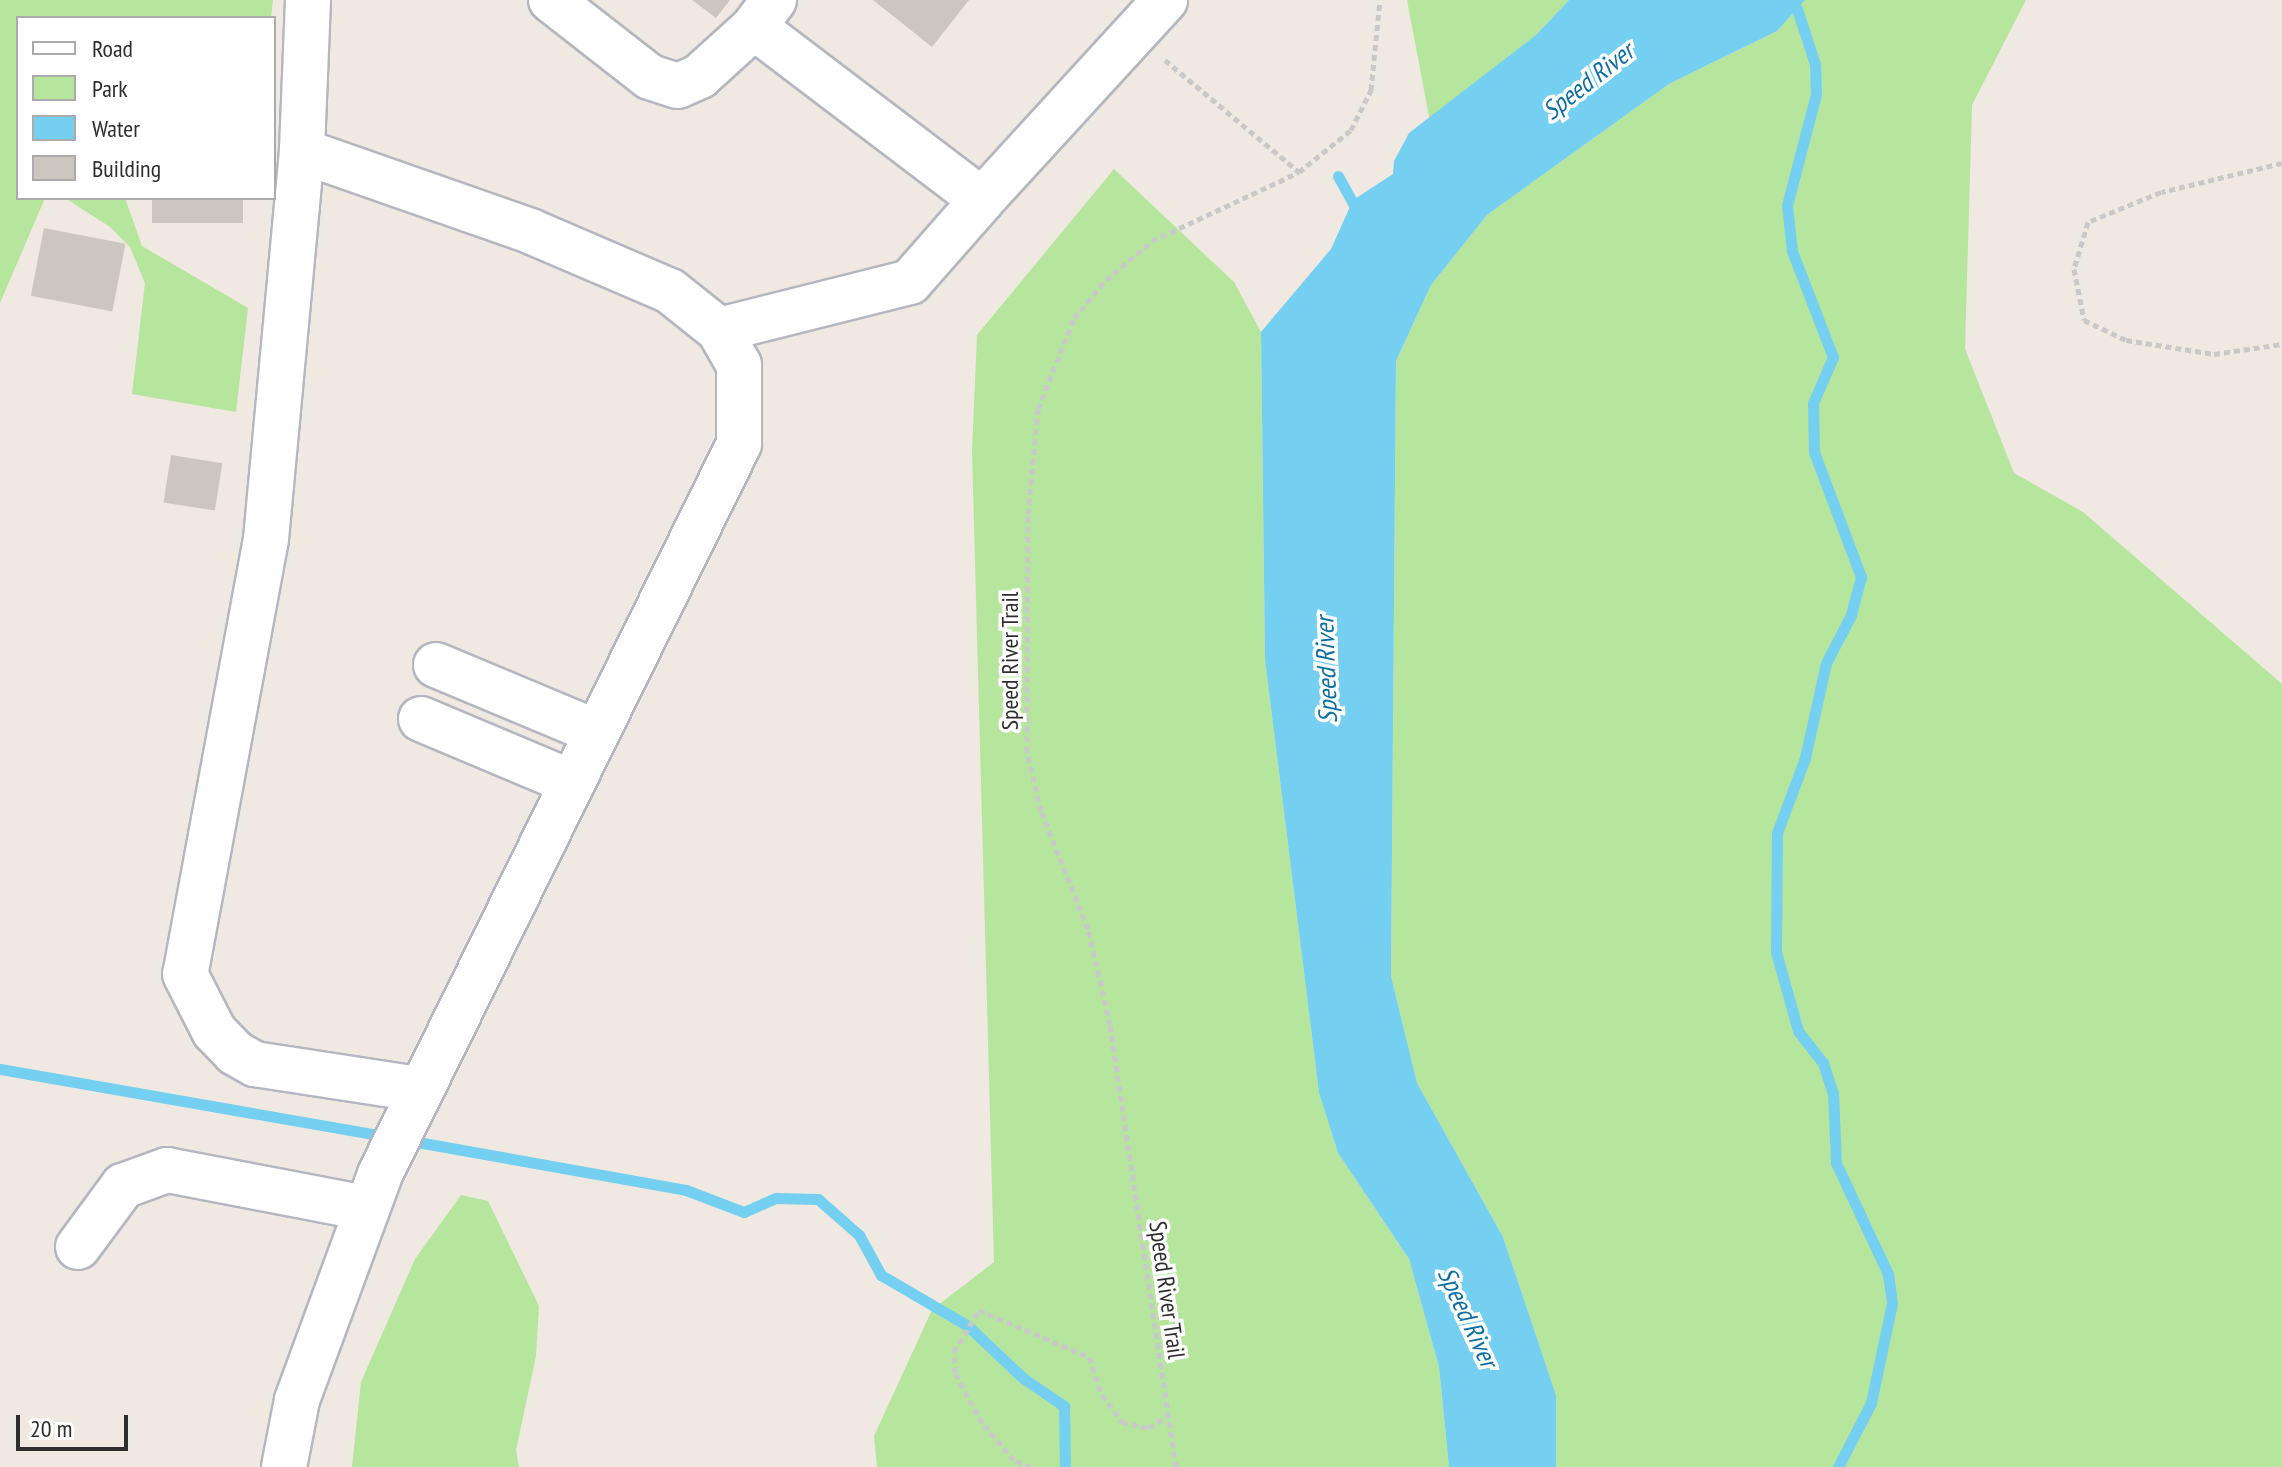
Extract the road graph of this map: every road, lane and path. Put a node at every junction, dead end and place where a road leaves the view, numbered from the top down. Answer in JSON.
{"nodes":[{"id":1,"x":308,"y":0,"type":"edge"},
{"id":2,"x":551,"y":0,"type":"edge"},
{"id":3,"x":1165,"y":0,"type":"edge"},
{"id":4,"x":1380,"y":0,"type":"edge"},
{"id":5,"x":764,"y":13,"type":"edge"},
{"id":6,"x":1188,"y":79,"type":"dead end"},
{"id":7,"x":302,"y":151,"type":"junction"},
{"id":8,"x":2282,"y":163,"type":"edge"},
{"id":9,"x":1299,"y":172,"type":"junction"},
{"id":10,"x":982,"y":200,"type":"junction"},
{"id":11,"x":719,"y":330,"type":"junction"},
{"id":12,"x":2282,"y":344,"type":"edge"},
{"id":13,"x":436,"y":665,"type":"dead end"},
{"id":14,"x":421,"y":719,"type":"dead end"},
{"id":15,"x":596,"y":732,"type":"junction"},
{"id":16,"x":571,"y":782,"type":"junction"},
{"id":17,"x":414,"y":1098,"type":"junction"},
{"id":18,"x":373,"y":1191,"type":"junction"},
{"id":19,"x":78,"y":1247,"type":"dead end"},
{"id":20,"x":1168,"y":1415,"type":"junction"},
{"id":21,"x":284,"y":1467,"type":"edge"},
{"id":22,"x":1031,"y":1467,"type":"edge"},
{"id":23,"x":1176,"y":1467,"type":"edge"}],
"edges":[{"from":1,"to":7,"type":"lane"},
{"from":2,"to":5,"type":"lane"},
{"from":3,"to":10,"type":"lane"},
{"from":4,"to":9,"type":"path","name":"Speed River Trail"},
{"from":5,"to":10,"type":"lane"},
{"from":6,"to":9,"type":"path"},
{"from":7,"to":11,"type":"lane"},
{"from":7,"to":17,"type":"lane"},
{"from":8,"to":12,"type":"path"},
{"from":9,"to":20,"type":"path","name":"Speed River Trail"},
{"from":10,"to":11,"type":"lane"},
{"from":11,"to":15,"type":"lane"},
{"from":13,"to":15,"type":"lane"},
{"from":14,"to":16,"type":"lane"},
{"from":15,"to":16,"type":"lane"},
{"from":16,"to":17,"type":"lane"},
{"from":17,"to":18,"type":"lane"},
{"from":18,"to":19,"type":"lane"},
{"from":18,"to":21,"type":"lane"},
{"from":20,"to":22,"type":"path"},
{"from":20,"to":23,"type":"path","name":"Speed River Trail"}]}
